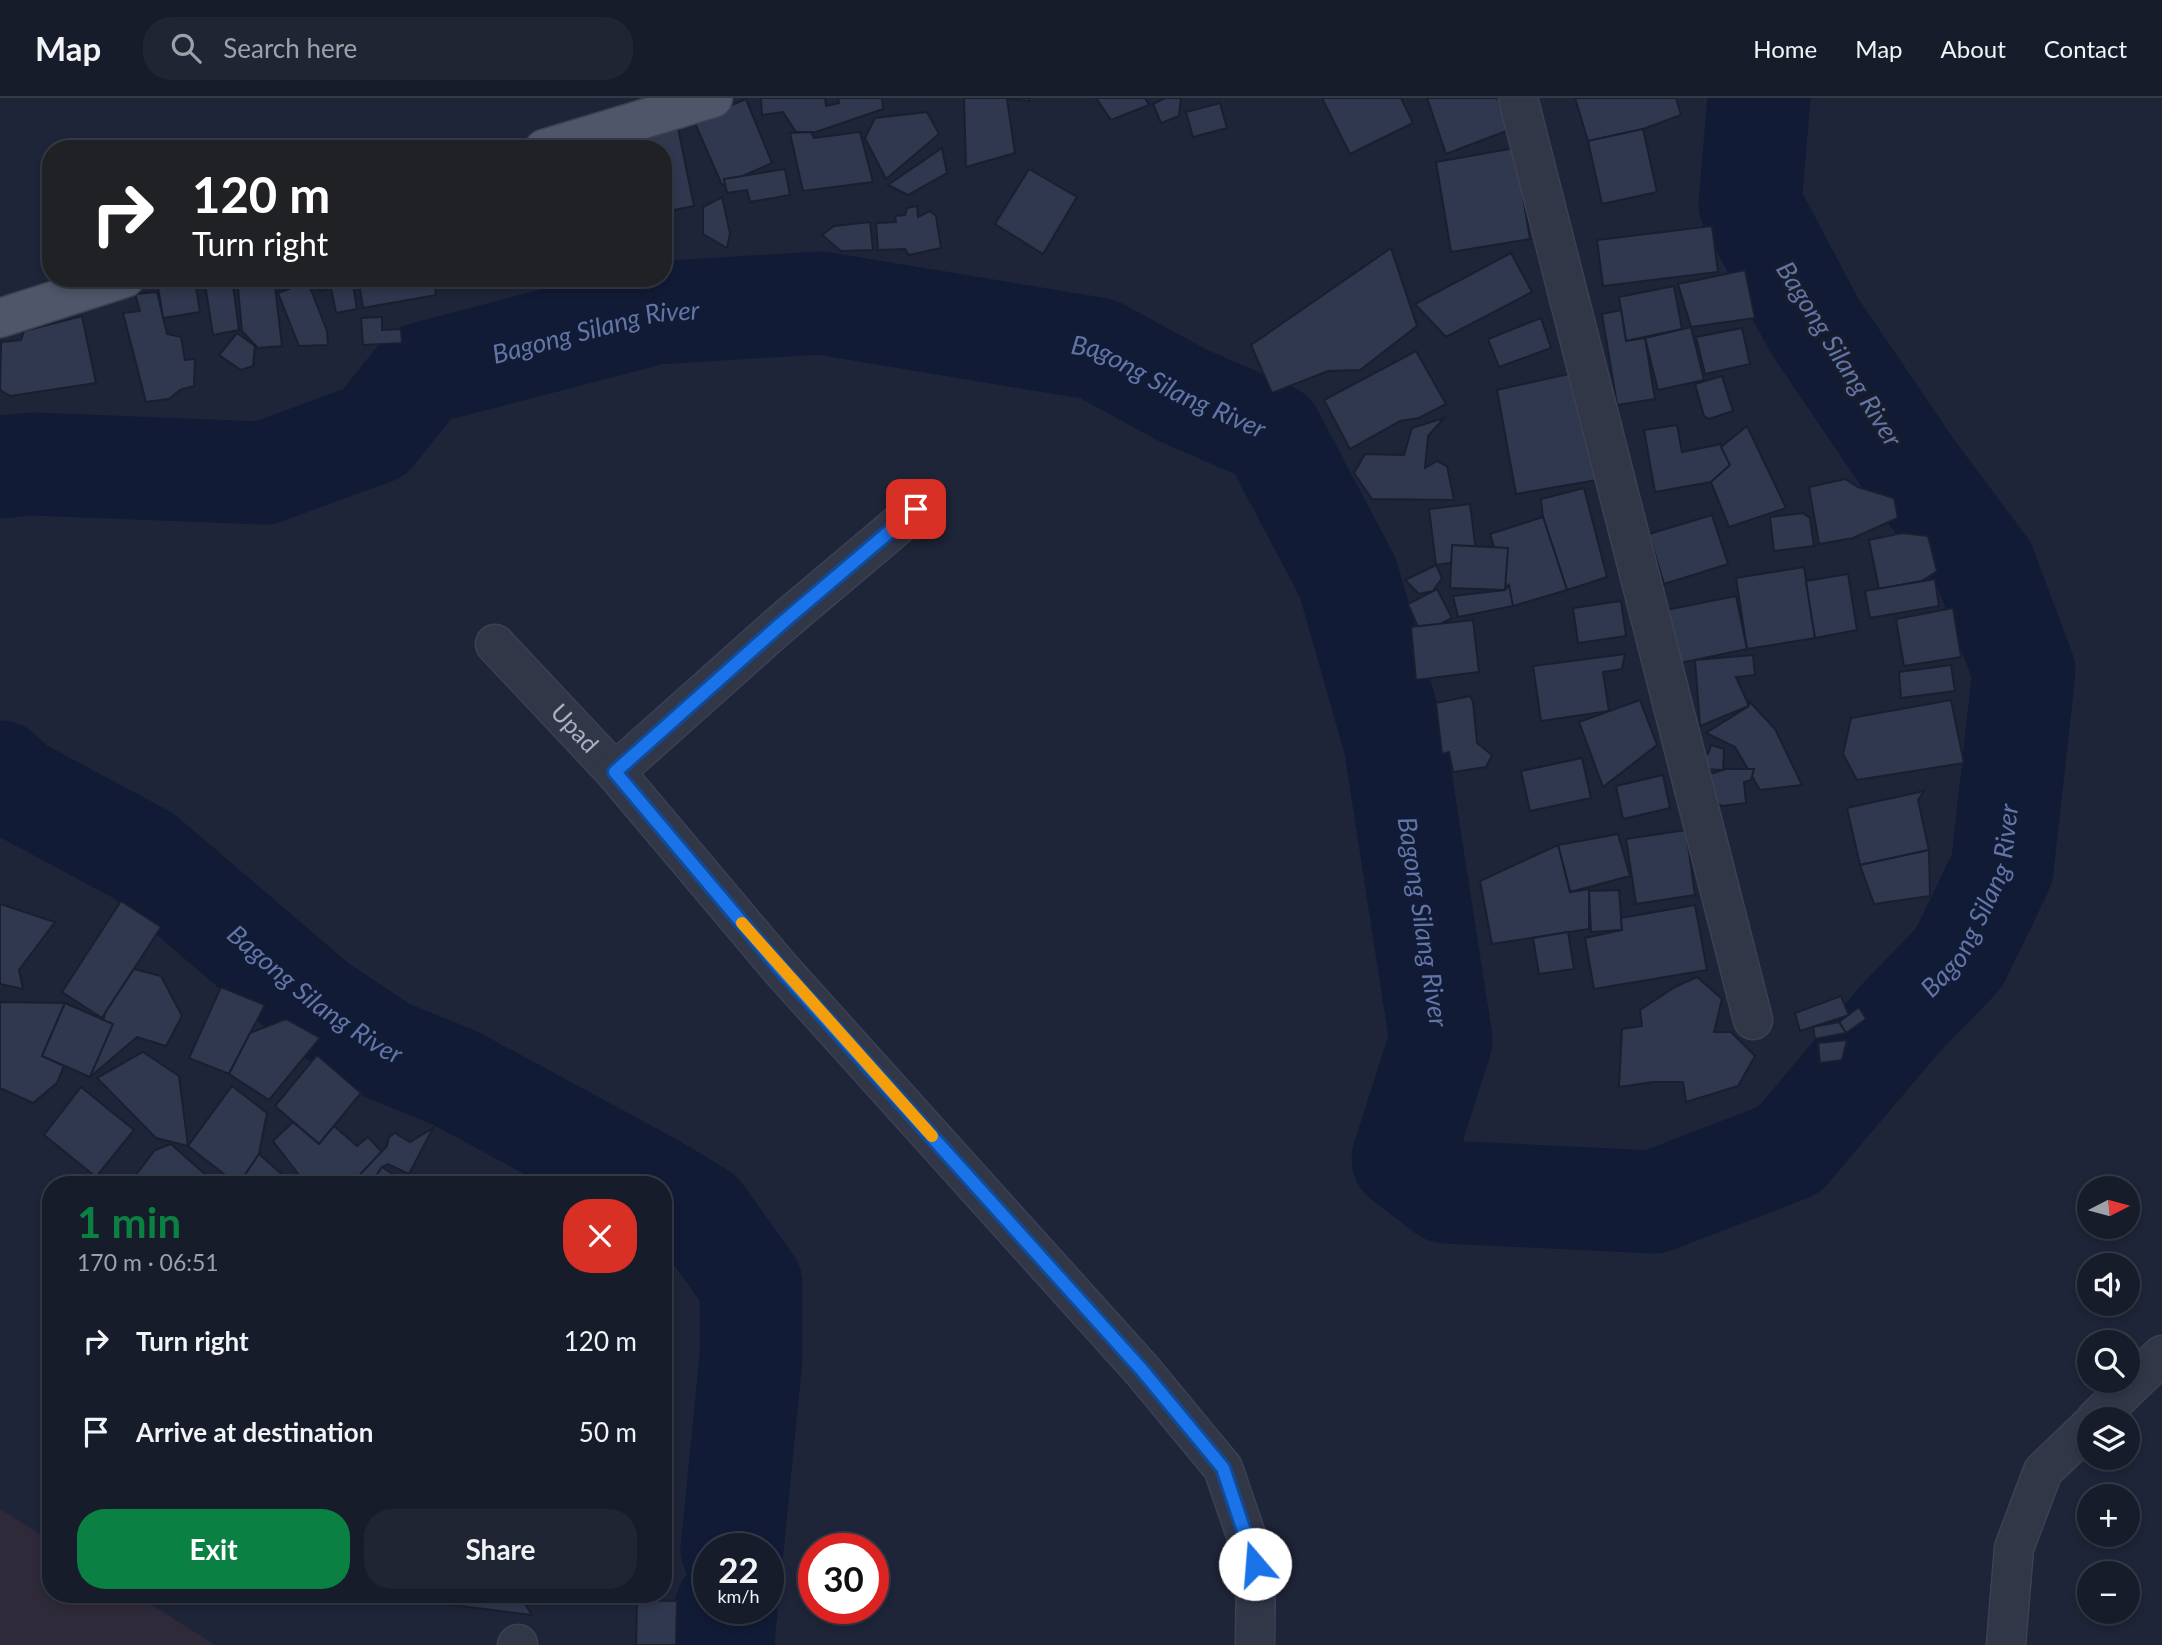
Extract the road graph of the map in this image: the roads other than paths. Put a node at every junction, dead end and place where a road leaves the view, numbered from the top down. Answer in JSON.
{"nodes":[{"id":1,"x":713,"y":98,"type":"edge"},
{"id":2,"x":1518,"y":98,"type":"edge"},
{"id":3,"x":574,"y":140,"type":"edge"},
{"id":4,"x":97,"y":287,"type":"edge"},
{"id":5,"x":0,"y":318,"type":"edge"},
{"id":6,"x":916,"y":509,"type":"dead end"},
{"id":7,"x":495,"y":644,"type":"dead end"},
{"id":8,"x":615,"y":772,"type":"junction"},
{"id":9,"x":1753,"y":1020,"type":"dead end"},
{"id":10,"x":2162,"y":1355,"type":"edge"},
{"id":11,"x":2108,"y":1407,"type":"edge"},
{"id":12,"x":2077,"y":1438,"type":"edge"},
{"id":13,"x":1255,"y":1645,"type":"edge"},
{"id":14,"x":2006,"y":1645,"type":"edge"}],
"edges":[{"from":1,"to":3,"type":"main road"},
{"from":2,"to":9,"type":"street"},
{"from":4,"to":5,"type":"main road"},
{"from":6,"to":8,"type":"street"},
{"from":7,"to":8,"type":"street","name":"Upad"},
{"from":8,"to":13,"type":"street","name":"Upad"},
{"from":10,"to":11,"type":"street"},
{"from":12,"to":14,"type":"street"}]}
